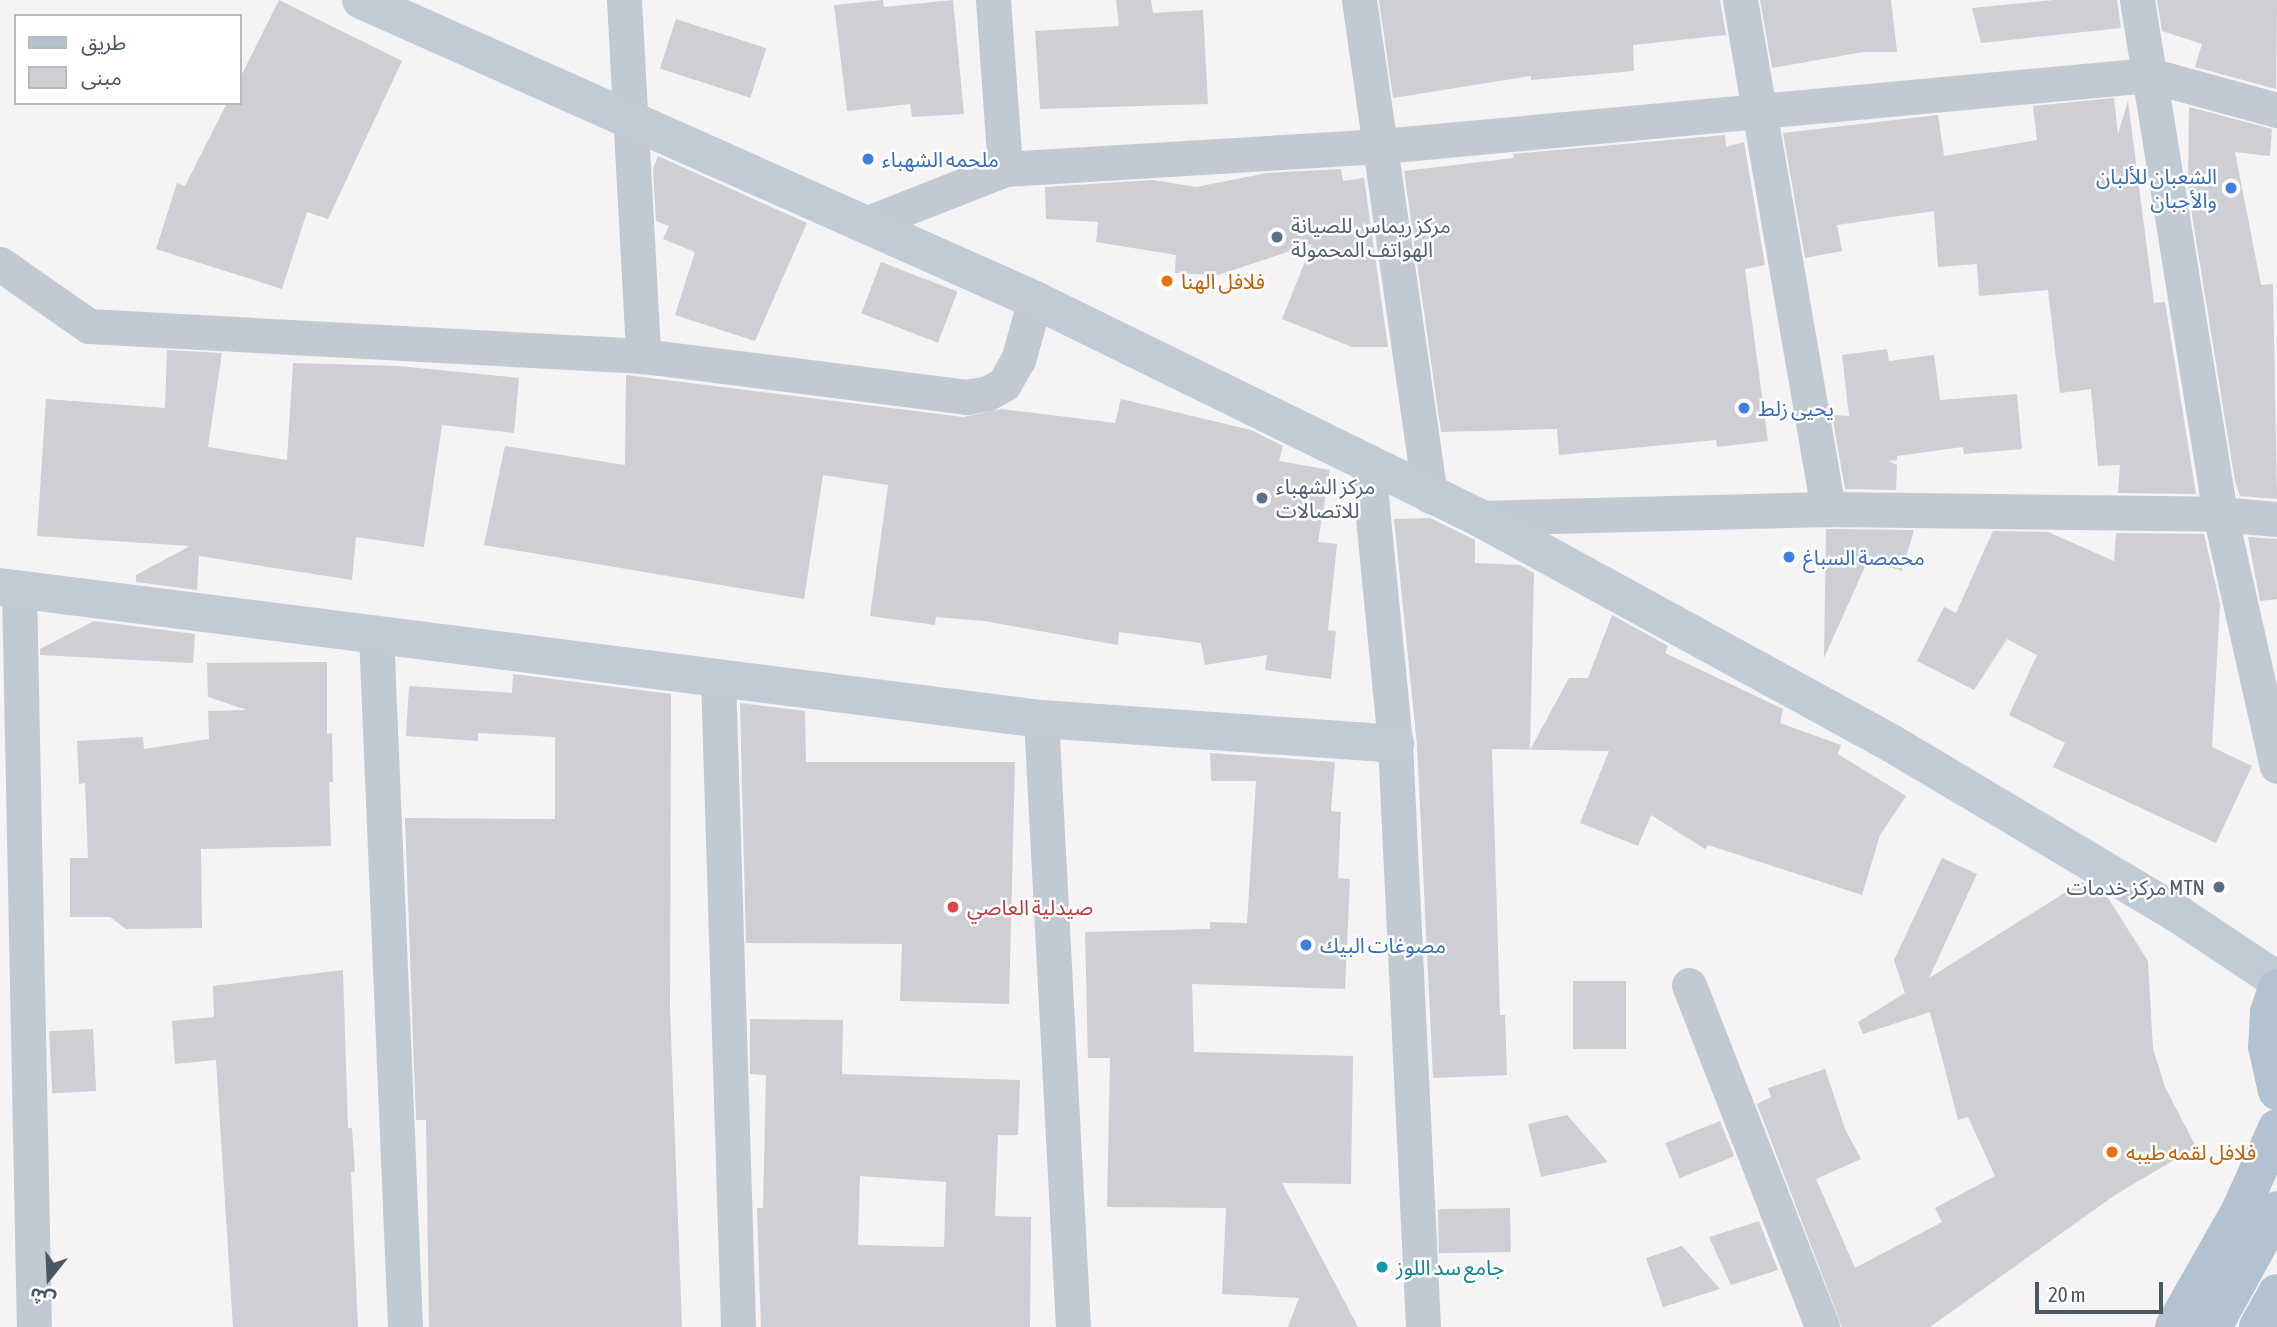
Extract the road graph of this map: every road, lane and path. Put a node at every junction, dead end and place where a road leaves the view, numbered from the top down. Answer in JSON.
{"nodes":[{"id":1,"x":361,"y":0,"type":"edge"},
{"id":2,"x":624,"y":0,"type":"edge"},
{"id":3,"x":993,"y":0,"type":"edge"},
{"id":4,"x":1359,"y":0,"type":"edge"},
{"id":5,"x":1740,"y":0,"type":"edge"},
{"id":6,"x":2137,"y":0,"type":"edge"},
{"id":7,"x":2149,"y":75,"type":"junction"},
{"id":8,"x":1759,"y":110,"type":"junction"},
{"id":9,"x":2277,"y":110,"type":"edge"},
{"id":10,"x":632,"y":121,"type":"junction"},
{"id":11,"x":1382,"y":146,"type":"junction"},
{"id":12,"x":1004,"y":169,"type":"junction"},
{"id":13,"x":868,"y":223,"type":"junction"},
{"id":14,"x":0,"y":264,"type":"edge"},
{"id":15,"x":1035,"y":300,"type":"junction"},
{"id":16,"x":643,"y":356,"type":"junction"},
{"id":17,"x":1368,"y":467,"type":"junction"},
{"id":18,"x":1430,"y":496,"type":"junction"},
{"id":19,"x":1828,"y":509,"type":"junction"},
{"id":20,"x":2220,"y":514,"type":"junction"},
{"id":21,"x":1480,"y":518,"type":"junction"},
{"id":22,"x":2277,"y":519,"type":"edge"},
{"id":23,"x":9,"y":588,"type":"edge"},
{"id":24,"x":376,"y":635,"type":"junction"},
{"id":25,"x":718,"y":678,"type":"junction"},
{"id":26,"x":1041,"y":719,"type":"junction"},
{"id":27,"x":1395,"y":744,"type":"junction"},
{"id":28,"x":2277,"y":766,"type":"edge"},
{"id":29,"x":2277,"y":980,"type":"edge"},
{"id":30,"x":1689,"y":985,"type":"dead end"},
{"id":31,"x":2277,"y":988,"type":"edge"},
{"id":32,"x":2277,"y":1091,"type":"edge"},
{"id":33,"x":2277,"y":1128,"type":"edge"},
{"id":34,"x":2277,"y":1210,"type":"edge"},
{"id":35,"x":2277,"y":1293,"type":"edge"},
{"id":36,"x":34,"y":1327,"type":"edge"},
{"id":37,"x":405,"y":1327,"type":"edge"},
{"id":38,"x":738,"y":1327,"type":"edge"},
{"id":39,"x":1073,"y":1327,"type":"edge"},
{"id":40,"x":1423,"y":1327,"type":"edge"},
{"id":41,"x":1822,"y":1327,"type":"edge"},
{"id":42,"x":2174,"y":1327,"type":"edge"},
{"id":43,"x":2213,"y":1327,"type":"edge"},
{"id":44,"x":2258,"y":1327,"type":"edge"}],
"edges":[{"from":1,"to":10,"type":"main road"},
{"from":2,"to":10,"type":"street"},
{"from":3,"to":12,"type":"street"},
{"from":4,"to":11,"type":"street"},
{"from":5,"to":8,"type":"street"},
{"from":6,"to":7,"type":"street"},
{"from":7,"to":8,"type":"street"},
{"from":7,"to":9,"type":"street"},
{"from":7,"to":20,"type":"street"},
{"from":8,"to":11,"type":"street"},
{"from":8,"to":19,"type":"street"},
{"from":10,"to":13,"type":"main road"},
{"from":10,"to":16,"type":"street"},
{"from":11,"to":12,"type":"street"},
{"from":11,"to":18,"type":"street"},
{"from":12,"to":13,"type":"street"},
{"from":13,"to":15,"type":"main road"},
{"from":14,"to":16,"type":"street"},
{"from":15,"to":16,"type":"street"},
{"from":15,"to":17,"type":"main road"},
{"from":17,"to":18,"type":"main road"},
{"from":17,"to":27,"type":"street"},
{"from":18,"to":21,"type":"main road"},
{"from":19,"to":20,"type":"street"},
{"from":19,"to":21,"type":"street"},
{"from":20,"to":22,"type":"street"},
{"from":20,"to":28,"type":"street"},
{"from":21,"to":29,"type":"main road"},
{"from":23,"to":24,"type":"main road"},
{"from":23,"to":36,"type":"street"},
{"from":24,"to":25,"type":"main road"},
{"from":24,"to":37,"type":"street"},
{"from":25,"to":26,"type":"main road"},
{"from":25,"to":38,"type":"street"},
{"from":26,"to":27,"type":"main road"},
{"from":26,"to":39,"type":"street"},
{"from":27,"to":40,"type":"street"},
{"from":30,"to":41,"type":"street"},
{"from":31,"to":32,"type":"main road"},
{"from":33,"to":42,"type":"main road"},
{"from":34,"to":43,"type":"main road"},
{"from":35,"to":44,"type":"main road"}]}
